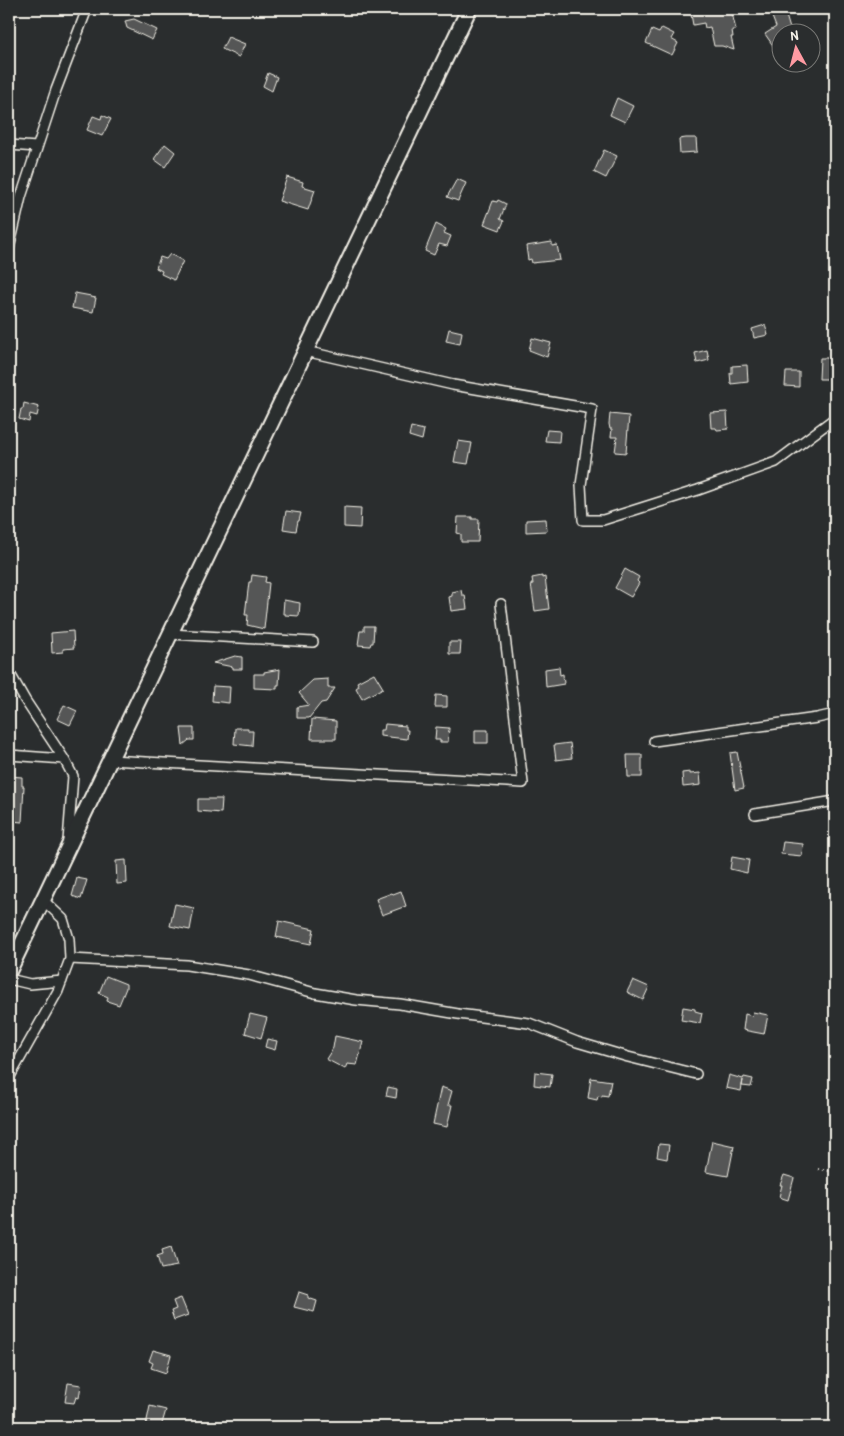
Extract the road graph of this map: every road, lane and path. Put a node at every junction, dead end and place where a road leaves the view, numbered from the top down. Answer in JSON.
{"nodes":[{"id":1,"x":87,"y":9,"type":"edge"},
{"id":2,"x":469,"y":9,"type":"edge"},
{"id":3,"x":9,"y":144,"type":"edge"},
{"id":4,"x":37,"y":147,"type":"junction"},
{"id":5,"x":9,"y":249,"type":"edge"},
{"id":6,"x":305,"y":351,"type":"junction"},
{"id":7,"x":835,"y":418,"type":"edge"},
{"id":8,"x":500,"y":604,"type":"dead end"},
{"id":9,"x":170,"y":634,"type":"junction"},
{"id":10,"x":313,"y":642,"type":"dead end"},
{"id":11,"x":9,"y":672,"type":"edge"},
{"id":12,"x":835,"y":714,"type":"edge"},
{"id":13,"x":654,"y":741,"type":"dead end"},
{"id":14,"x":9,"y":755,"type":"edge"},
{"id":15,"x":64,"y":759,"type":"junction"},
{"id":16,"x":110,"y":760,"type":"junction"},
{"id":17,"x":835,"y":801,"type":"edge"},
{"id":18,"x":755,"y":814,"type":"dead end"},
{"id":19,"x":68,"y":848,"type":"junction"},
{"id":20,"x":43,"y":900,"type":"junction"},
{"id":21,"x":70,"y":959,"type":"junction"},
{"id":22,"x":9,"y":971,"type":"edge"},
{"id":23,"x":9,"y":979,"type":"edge"},
{"id":24,"x":62,"y":981,"type":"junction"},
{"id":25,"x":696,"y":1074,"type":"dead end"},
{"id":26,"x":9,"y":1078,"type":"edge"},
{"id":27,"x":818,"y":1169,"type":"dead end"},
{"id":28,"x":835,"y":1172,"type":"edge"}],
"edges":[{"from":1,"to":4,"type":"street"},
{"from":2,"to":6,"type":"main road"},
{"from":3,"to":4,"type":"street"},
{"from":4,"to":5,"type":"street"},
{"from":6,"to":7,"type":"street"},
{"from":6,"to":9,"type":"main road"},
{"from":8,"to":16,"type":"street"},
{"from":9,"to":10,"type":"street"},
{"from":9,"to":16,"type":"main road"},
{"from":11,"to":15,"type":"street"},
{"from":12,"to":13,"type":"street"},
{"from":14,"to":15,"type":"street"},
{"from":15,"to":19,"type":"street"},
{"from":16,"to":19,"type":"main road"},
{"from":17,"to":18,"type":"street"},
{"from":19,"to":20,"type":"main road"},
{"from":20,"to":21,"type":"street"},
{"from":20,"to":22,"type":"main road"},
{"from":21,"to":24,"type":"street"},
{"from":21,"to":25,"type":"street"},
{"from":23,"to":24,"type":"street"},
{"from":24,"to":26,"type":"street"},
{"from":27,"to":28,"type":"path"}]}
